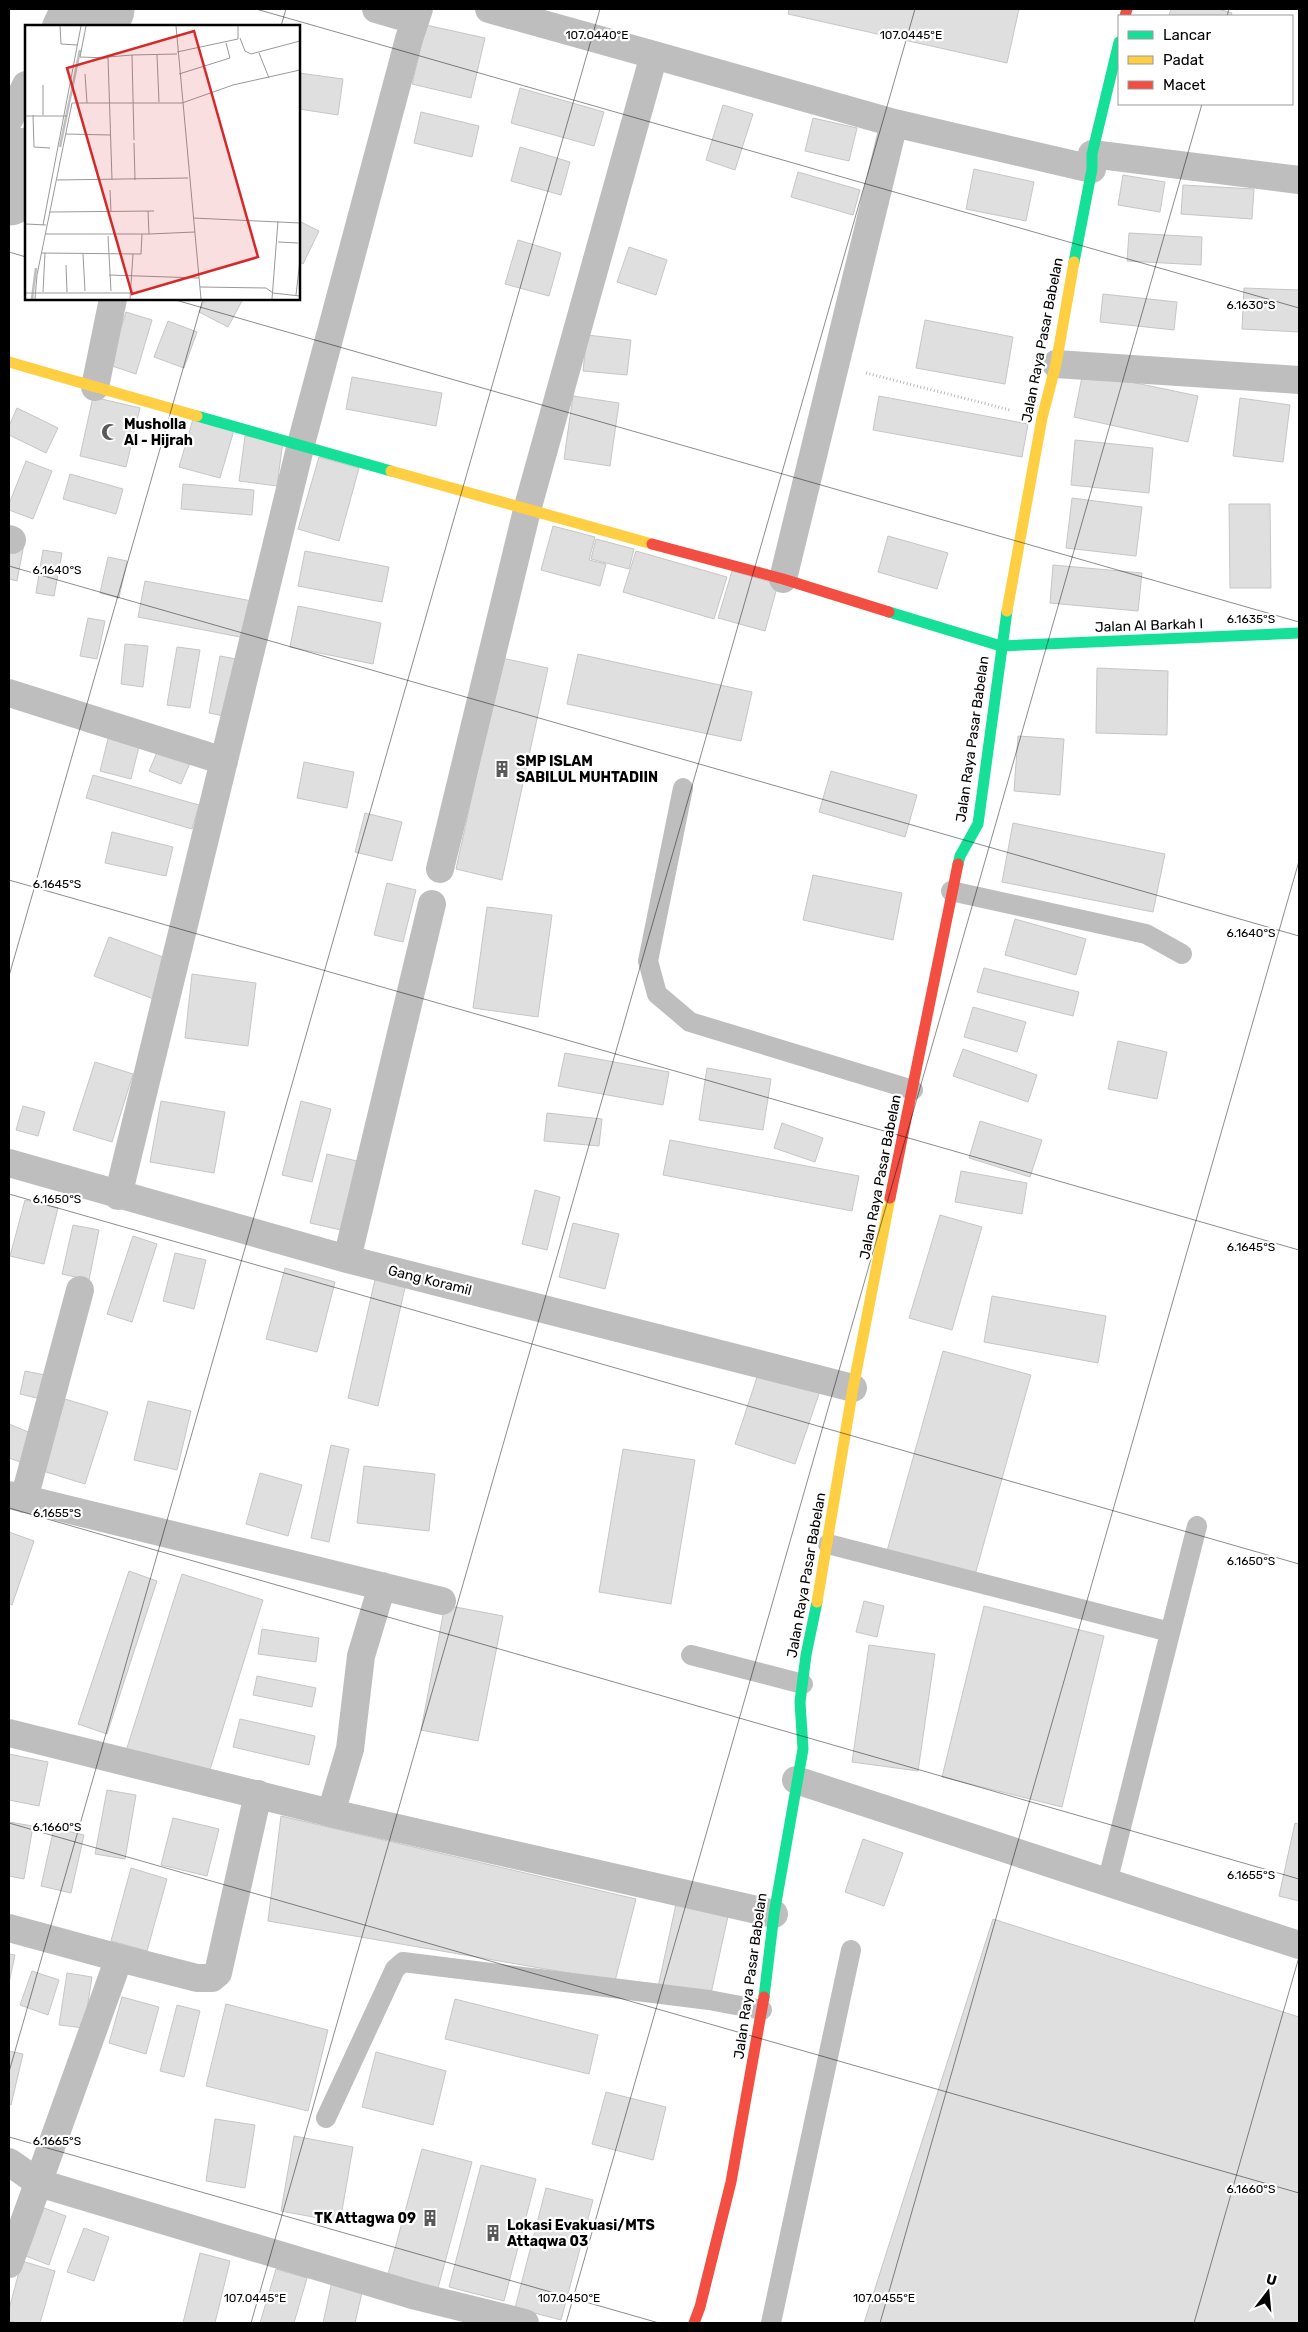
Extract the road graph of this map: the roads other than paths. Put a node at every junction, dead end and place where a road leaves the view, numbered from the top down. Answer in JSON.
{"nodes":[{"id":1,"x":64,"y":9,"type":"edge"},
{"id":2,"x":376,"y":9,"type":"edge"},
{"id":3,"x":489,"y":9,"type":"edge"},
{"id":4,"x":417,"y":14,"type":"edge"},
{"id":5,"x":56,"y":25,"type":"edge"},
{"id":6,"x":1118,"y":46,"type":"edge"},
{"id":7,"x":654,"y":55,"type":"junction"},
{"id":8,"x":25,"y":87,"type":"edge"},
{"id":9,"x":9,"y":120,"type":"edge"},
{"id":10,"x":894,"y":123,"type":"junction"},
{"id":11,"x":1092,"y":162,"type":"junction"},
{"id":12,"x":1299,"y":180,"type":"edge"},
{"id":13,"x":113,"y":300,"type":"edge"},
{"id":14,"x":9,"y":362,"type":"edge"},
{"id":15,"x":1056,"y":364,"type":"junction"},
{"id":16,"x":1299,"y":380,"type":"edge"},
{"id":17,"x":95,"y":387,"type":"junction"},
{"id":18,"x":301,"y":444,"type":"junction"},
{"id":19,"x":527,"y":510,"type":"junction"},
{"id":20,"x":783,"y":580,"type":"junction"},
{"id":21,"x":1299,"y":633,"type":"edge"},
{"id":22,"x":1000,"y":646,"type":"junction"},
{"id":23,"x":9,"y":693,"type":"edge"},
{"id":24,"x":224,"y":761,"type":"junction"},
{"id":25,"x":682,"y":788,"type":"dead end"},
{"id":26,"x":440,"y":870,"type":"dead end"},
{"id":27,"x":951,"y":891,"type":"junction"},
{"id":28,"x":432,"y":904,"type":"dead end"},
{"id":29,"x":1182,"y":954,"type":"dead end"},
{"id":30,"x":913,"y":1090,"type":"junction"},
{"id":31,"x":9,"y":1163,"type":"edge"},
{"id":32,"x":118,"y":1196,"type":"junction"},
{"id":33,"x":347,"y":1259,"type":"junction"},
{"id":34,"x":80,"y":1290,"type":"dead end"},
{"id":35,"x":853,"y":1388,"type":"junction"},
{"id":36,"x":16,"y":1497,"type":"edge"},
{"id":37,"x":1197,"y":1526,"type":"dead end"},
{"id":38,"x":828,"y":1544,"type":"junction"},
{"id":39,"x":382,"y":1586,"type":"junction"},
{"id":40,"x":442,"y":1602,"type":"dead end"},
{"id":41,"x":1170,"y":1632,"type":"junction"},
{"id":42,"x":691,"y":1655,"type":"dead end"},
{"id":43,"x":803,"y":1684,"type":"junction"},
{"id":44,"x":9,"y":1733,"type":"edge"},
{"id":45,"x":796,"y":1780,"type":"junction"},
{"id":46,"x":258,"y":1794,"type":"junction"},
{"id":47,"x":331,"y":1813,"type":"junction"},
{"id":48,"x":1107,"y":1883,"type":"junction"},
{"id":49,"x":774,"y":1914,"type":"junction"},
{"id":50,"x":9,"y":1928,"type":"edge"},
{"id":51,"x":1299,"y":1945,"type":"edge"},
{"id":52,"x":851,"y":1950,"type":"dead end"},
{"id":53,"x":119,"y":1958,"type":"junction"},
{"id":54,"x":762,"y":2010,"type":"junction"},
{"id":55,"x":326,"y":2118,"type":"dead end"},
{"id":56,"x":9,"y":2162,"type":"edge"},
{"id":57,"x":39,"y":2183,"type":"junction"},
{"id":58,"x":9,"y":2264,"type":"edge"},
{"id":59,"x":524,"y":2323,"type":"edge"},
{"id":60,"x":694,"y":2323,"type":"edge"},
{"id":61,"x":770,"y":2323,"type":"edge"}],
"edges":[{"from":1,"to":5,"type":"street"},
{"from":2,"to":4,"type":"street"},
{"from":3,"to":7,"type":"street"},
{"from":4,"to":18,"type":"street"},
{"from":6,"to":11,"type":"main road","name":"Jalan Raya Pasar Babelan"},
{"from":7,"to":10,"type":"street"},
{"from":7,"to":19,"type":"street"},
{"from":8,"to":9,"type":"street"},
{"from":10,"to":11,"type":"street"},
{"from":10,"to":20,"type":"street"},
{"from":11,"to":12,"type":"street"},
{"from":11,"to":15,"type":"main road","name":"Jalan Raya Pasar Babelan"},
{"from":13,"to":17,"type":"street"},
{"from":14,"to":17,"type":"main road","name":"Jalan Al Barkah I"},
{"from":15,"to":16,"type":"street"},
{"from":15,"to":22,"type":"main road","name":"Jalan Raya Pasar Babelan"},
{"from":17,"to":18,"type":"main road","name":"Jalan Al Barkah I"},
{"from":18,"to":19,"type":"main road","name":"Jalan Al Barkah I"},
{"from":18,"to":24,"type":"street"},
{"from":19,"to":20,"type":"main road","name":"Jalan Al Barkah I"},
{"from":19,"to":26,"type":"street"},
{"from":20,"to":22,"type":"main road","name":"Jalan Al Barkah I"},
{"from":21,"to":22,"type":"main road","name":"Jalan Al Barkah I"},
{"from":22,"to":27,"type":"main road","name":"Jalan Raya Pasar Babelan"},
{"from":23,"to":24,"type":"street"},
{"from":24,"to":32,"type":"street"},
{"from":25,"to":30,"type":"lane"},
{"from":27,"to":29,"type":"lane"},
{"from":27,"to":30,"type":"main road","name":"Jalan Raya Pasar Babelan"},
{"from":28,"to":33,"type":"street"},
{"from":30,"to":35,"type":"main road","name":"Jalan Raya Pasar Babelan"},
{"from":31,"to":32,"type":"street","name":"Gang Koramil"},
{"from":32,"to":33,"type":"street","name":"Gang Koramil"},
{"from":33,"to":35,"type":"street","name":"Gang Koramil"},
{"from":34,"to":36,"type":"street"},
{"from":35,"to":38,"type":"main road","name":"Jalan Raya Pasar Babelan"},
{"from":36,"to":39,"type":"street"},
{"from":37,"to":41,"type":"lane"},
{"from":38,"to":41,"type":"lane"},
{"from":38,"to":43,"type":"main road","name":"Jalan Raya Pasar Babelan"},
{"from":39,"to":40,"type":"street"},
{"from":39,"to":47,"type":"street"},
{"from":41,"to":48,"type":"lane"},
{"from":42,"to":43,"type":"lane"},
{"from":43,"to":45,"type":"main road","name":"Jalan Raya Pasar Babelan"},
{"from":44,"to":46,"type":"street"},
{"from":45,"to":48,"type":"street"},
{"from":45,"to":49,"type":"main road","name":"Jalan Raya Pasar Babelan"},
{"from":46,"to":47,"type":"street"},
{"from":46,"to":53,"type":"street"},
{"from":47,"to":49,"type":"street"},
{"from":48,"to":51,"type":"street"},
{"from":49,"to":54,"type":"main road","name":"Jalan Raya Pasar Babelan"},
{"from":50,"to":53,"type":"street"},
{"from":52,"to":61,"type":"lane"},
{"from":53,"to":57,"type":"street"},
{"from":54,"to":55,"type":"lane"},
{"from":54,"to":60,"type":"main road","name":"Jalan Raya Pasar Babelan"},
{"from":56,"to":57,"type":"street"},
{"from":57,"to":58,"type":"street"},
{"from":57,"to":59,"type":"street"}]}
